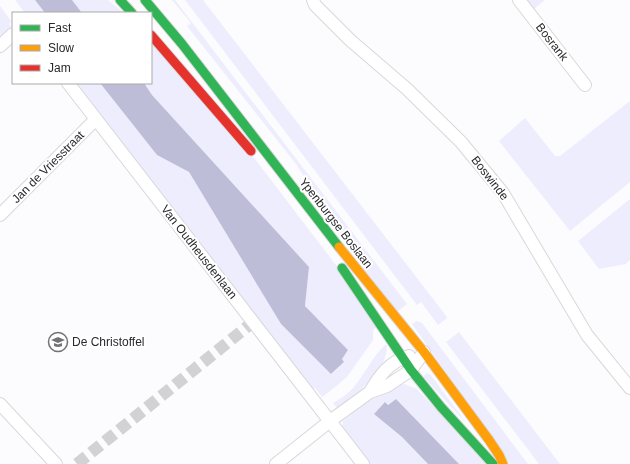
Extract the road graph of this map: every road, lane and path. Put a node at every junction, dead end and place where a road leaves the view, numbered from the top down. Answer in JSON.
{"nodes":[{"id":1,"x":120,"y":0,"type":"edge"},
{"id":2,"x":145,"y":0,"type":"edge"},
{"id":3,"x":313,"y":0,"type":"edge"},
{"id":4,"x":519,"y":0,"type":"edge"},
{"id":5,"x":131,"y":12,"type":"edge"},
{"id":6,"x":12,"y":35,"type":"edge"},
{"id":7,"x":152,"y":36,"type":"edge"},
{"id":8,"x":0,"y":46,"type":"edge"},
{"id":9,"x":69,"y":84,"type":"edge"},
{"id":10,"x":585,"y":85,"type":"dead end"},
{"id":11,"x":96,"y":119,"type":"junction"},
{"id":12,"x":258,"y":159,"type":"dead end"},
{"id":13,"x":0,"y":215,"type":"edge"},
{"id":14,"x":337,"y":261,"type":"dead end"},
{"id":15,"x":424,"y":352,"type":"junction"},
{"id":16,"x":402,"y":358,"type":"junction"},
{"id":17,"x":411,"y":370,"type":"junction"},
{"id":18,"x":630,"y":388,"type":"edge"},
{"id":19,"x":370,"y":392,"type":"junction"},
{"id":20,"x":0,"y":404,"type":"edge"},
{"id":21,"x":330,"y":421,"type":"junction"},
{"id":22,"x":56,"y":464,"type":"edge"},
{"id":23,"x":276,"y":464,"type":"edge"},
{"id":24,"x":363,"y":464,"type":"edge"},
{"id":25,"x":493,"y":464,"type":"edge"},
{"id":26,"x":503,"y":464,"type":"edge"}],
"edges":[{"from":1,"to":5,"type":"main road"},
{"from":2,"to":15,"type":"main road","name":"Ypenburgse Boslaan"},
{"from":3,"to":18,"type":"street","name":"Boswinde"},
{"from":4,"to":10,"type":"street","name":"Bosrank"},
{"from":6,"to":8,"type":"street"},
{"from":7,"to":12,"type":"main road"},
{"from":9,"to":11,"type":"street","name":"Van Oudheusdenlaan"},
{"from":11,"to":13,"type":"street","name":"Jan de Vriesstraat"},
{"from":11,"to":21,"type":"street","name":"Van Oudheusdenlaan"},
{"from":14,"to":16,"type":"main road","name":"Ypenburgse Boslaan"},
{"from":15,"to":16,"type":"street"},
{"from":15,"to":17,"type":"street"},
{"from":15,"to":26,"type":"main road","name":"Ypenburgse Boslaan"},
{"from":16,"to":17,"type":"main road","name":"Ypenburgse Boslaan"},
{"from":16,"to":19,"type":"street"},
{"from":17,"to":19,"type":"street"},
{"from":17,"to":25,"type":"main road","name":"Ypenburgse Boslaan"},
{"from":19,"to":21,"type":"street"},
{"from":20,"to":22,"type":"street"},
{"from":21,"to":23,"type":"street"},
{"from":21,"to":24,"type":"street","name":"Van Oudheusdenlaan"}]}
